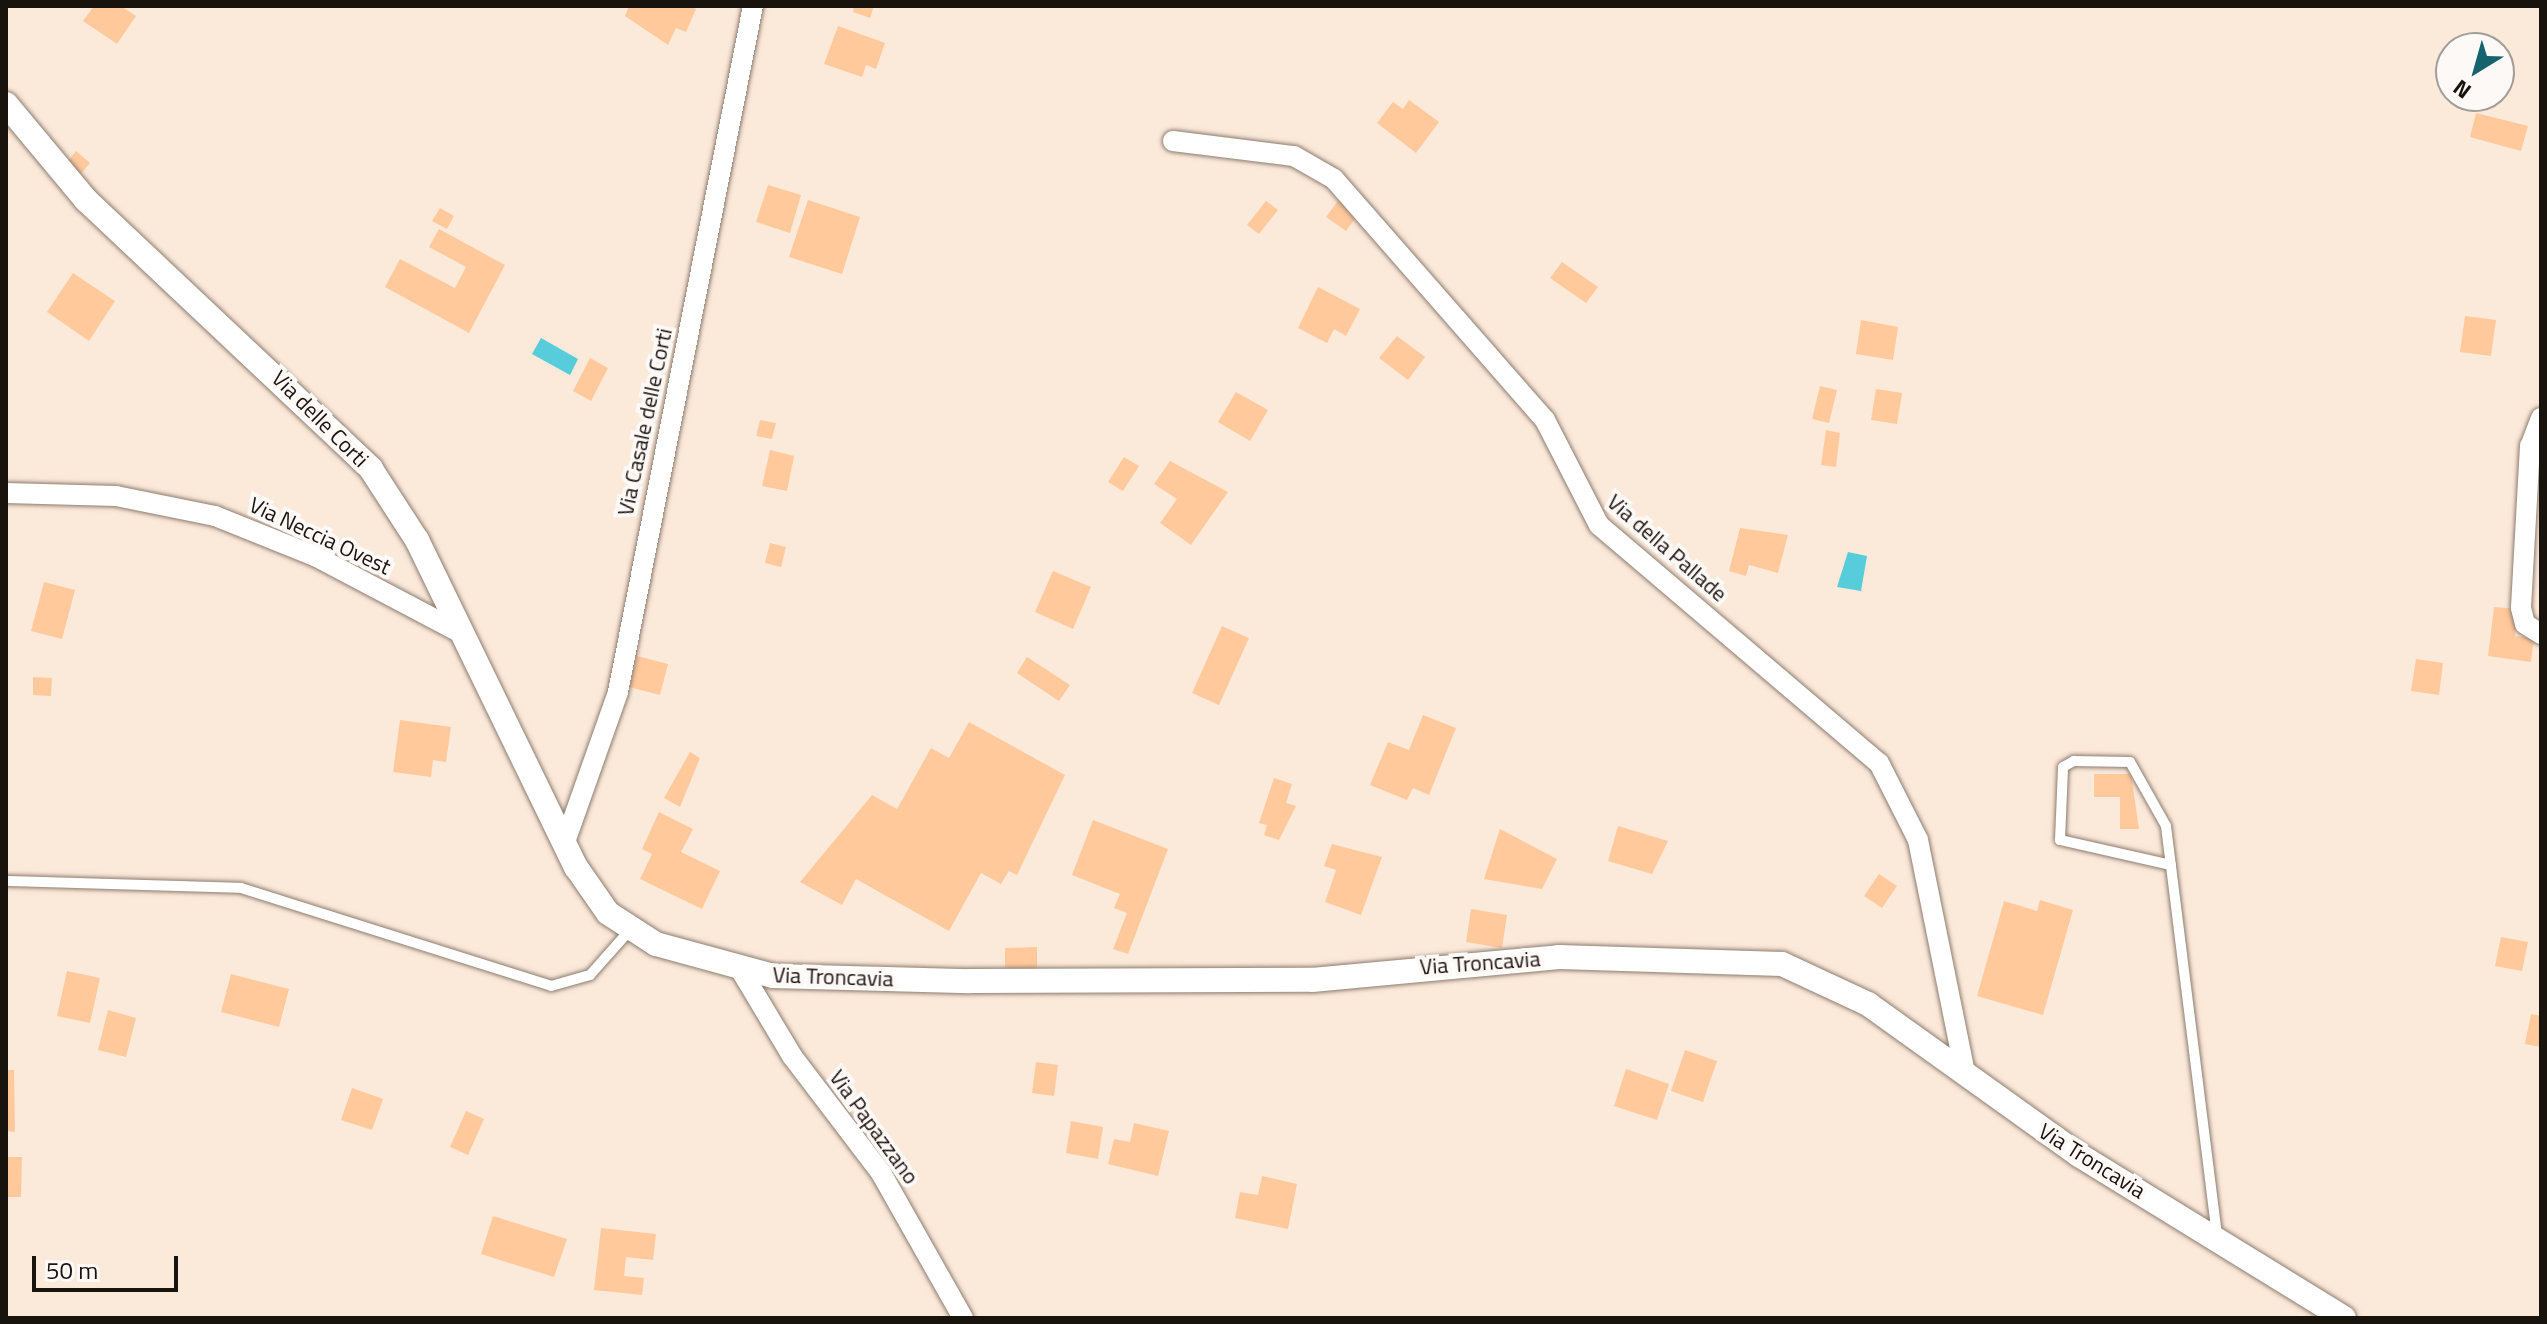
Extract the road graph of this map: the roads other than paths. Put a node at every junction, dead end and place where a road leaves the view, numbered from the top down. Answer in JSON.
{"nodes":[{"id":1,"x":753,"y":6,"type":"edge"},
{"id":2,"x":6,"y":104,"type":"edge"},
{"id":3,"x":1173,"y":141,"type":"dead end"},
{"id":4,"x":2541,"y":418,"type":"edge"},
{"id":5,"x":6,"y":493,"type":"edge"},
{"id":6,"x":463,"y":634,"type":"junction"},
{"id":7,"x":2541,"y":634,"type":"edge"},
{"id":8,"x":565,"y":842,"type":"junction"},
{"id":9,"x":2171,"y":865,"type":"junction"},
{"id":10,"x":6,"y":881,"type":"edge"},
{"id":11,"x":630,"y":930,"type":"junction"},
{"id":12,"x":740,"y":969,"type":"junction"},
{"id":13,"x":1965,"y":1074,"type":"junction"},
{"id":14,"x":2217,"y":1234,"type":"junction"},
{"id":15,"x":963,"y":1318,"type":"edge"},
{"id":16,"x":2344,"y":1318,"type":"edge"}],
"edges":[{"from":1,"to":8,"type":"street","name":"Via Casale delle Corti"},
{"from":2,"to":6,"type":"street","name":"Via delle Corti"},
{"from":3,"to":13,"type":"street","name":"Via della Pallade"},
{"from":4,"to":7,"type":"street"},
{"from":5,"to":6,"type":"street","name":"Via Neccia Ovest"},
{"from":6,"to":8,"type":"street","name":"Via delle Corti"},
{"from":8,"to":11,"type":"street","name":"Via Troncavia"},
{"from":9,"to":9,"type":"lane"},
{"from":9,"to":14,"type":"lane"},
{"from":10,"to":11,"type":"lane"},
{"from":11,"to":12,"type":"street","name":"Via Troncavia"},
{"from":12,"to":13,"type":"street","name":"Via Troncavia"},
{"from":12,"to":15,"type":"street","name":"Via Papazzano"},
{"from":13,"to":14,"type":"street","name":"Via Troncavia"},
{"from":14,"to":16,"type":"street","name":"Via Troncavia"}]}
